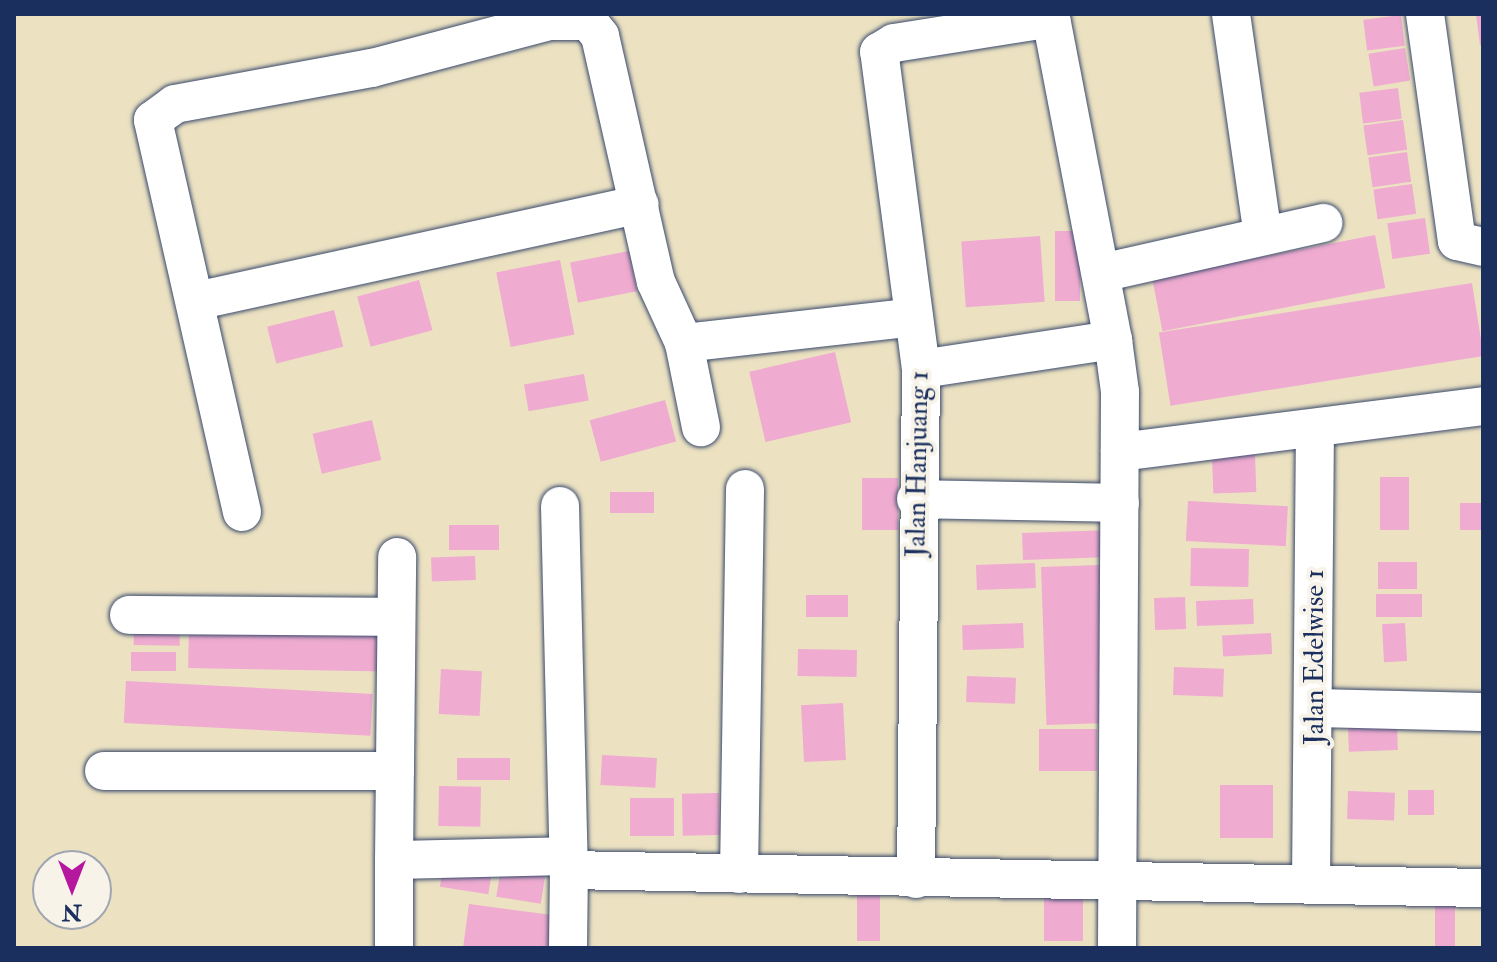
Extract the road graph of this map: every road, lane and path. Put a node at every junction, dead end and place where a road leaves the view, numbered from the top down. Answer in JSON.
{"nodes":[{"id":1,"x":1231,"y":14,"type":"edge"},
{"id":2,"x":1425,"y":14,"type":"edge"},
{"id":3,"x":1061,"y":16,"type":"edge"},
{"id":4,"x":640,"y":204,"type":"junction"},
{"id":5,"x":1323,"y":223,"type":"dead end"},
{"id":6,"x":1263,"y":236,"type":"junction"},
{"id":7,"x":1483,"y":247,"type":"edge"},
{"id":8,"x":1101,"y":273,"type":"junction"},
{"id":9,"x":196,"y":301,"type":"junction"},
{"id":10,"x":914,"y":317,"type":"junction"},
{"id":11,"x":1113,"y":340,"type":"junction"},
{"id":12,"x":684,"y":343,"type":"junction"},
{"id":13,"x":921,"y":369,"type":"junction"},
{"id":14,"x":1483,"y":406,"type":"edge"},
{"id":15,"x":701,"y":427,"type":"dead end"},
{"id":16,"x":1315,"y":431,"type":"junction"},
{"id":17,"x":1120,"y":452,"type":"junction"},
{"id":18,"x":745,"y":489,"type":"dead end"},
{"id":19,"x":916,"y":499,"type":"junction"},
{"id":20,"x":1120,"y":503,"type":"junction"},
{"id":21,"x":560,"y":506,"type":"dead end"},
{"id":22,"x":242,"y":512,"type":"dead end"},
{"id":23,"x":397,"y":557,"type":"dead end"},
{"id":24,"x":129,"y":615,"type":"dead end"},
{"id":25,"x":394,"y":617,"type":"junction"},
{"id":26,"x":1315,"y":708,"type":"junction"},
{"id":27,"x":1483,"y":712,"type":"edge"},
{"id":28,"x":104,"y":771,"type":"dead end"},
{"id":29,"x":395,"y":771,"type":"junction"},
{"id":30,"x":394,"y":860,"type":"junction"},
{"id":31,"x":569,"y":863,"type":"junction"},
{"id":32,"x":739,"y":874,"type":"junction"},
{"id":33,"x":916,"y":879,"type":"junction"},
{"id":34,"x":1311,"y":884,"type":"junction"},
{"id":35,"x":1115,"y":885,"type":"junction"},
{"id":36,"x":1483,"y":888,"type":"edge"},
{"id":37,"x":394,"y":948,"type":"edge"},
{"id":38,"x":568,"y":948,"type":"edge"},
{"id":39,"x":1117,"y":948,"type":"edge"}],
"edges":[{"from":1,"to":6,"type":"street"},
{"from":2,"to":7,"type":"street"},
{"from":3,"to":8,"type":"street"},
{"from":3,"to":10,"type":"street","name":"Jalan Hanjuang 1"},
{"from":4,"to":9,"type":"street"},
{"from":4,"to":9,"type":"street"},
{"from":4,"to":12,"type":"street"},
{"from":5,"to":6,"type":"street"},
{"from":6,"to":8,"type":"street"},
{"from":8,"to":11,"type":"street"},
{"from":9,"to":22,"type":"street"},
{"from":10,"to":12,"type":"street"},
{"from":10,"to":13,"type":"street","name":"Jalan Hanjuang 1"},
{"from":11,"to":13,"type":"street"},
{"from":11,"to":17,"type":"street"},
{"from":12,"to":15,"type":"street"},
{"from":13,"to":19,"type":"street","name":"Jalan Hanjuang 1"},
{"from":14,"to":16,"type":"street"},
{"from":16,"to":17,"type":"street"},
{"from":16,"to":26,"type":"street","name":"Jalan Edelwise 1"},
{"from":17,"to":20,"type":"street"},
{"from":18,"to":32,"type":"street"},
{"from":19,"to":20,"type":"street"},
{"from":19,"to":33,"type":"street","name":"Jalan Hanjuang 1"},
{"from":20,"to":35,"type":"street"},
{"from":21,"to":31,"type":"street"},
{"from":23,"to":25,"type":"street"},
{"from":24,"to":25,"type":"street"},
{"from":25,"to":29,"type":"street"},
{"from":26,"to":27,"type":"street"},
{"from":26,"to":34,"type":"street","name":"Jalan Edelwise 1"},
{"from":28,"to":29,"type":"street"},
{"from":29,"to":30,"type":"street"},
{"from":30,"to":31,"type":"street"},
{"from":30,"to":37,"type":"street"},
{"from":31,"to":32,"type":"street"},
{"from":31,"to":38,"type":"street"},
{"from":32,"to":33,"type":"street"},
{"from":33,"to":35,"type":"street"},
{"from":34,"to":35,"type":"street"},
{"from":34,"to":36,"type":"street"},
{"from":35,"to":39,"type":"street"}]}
